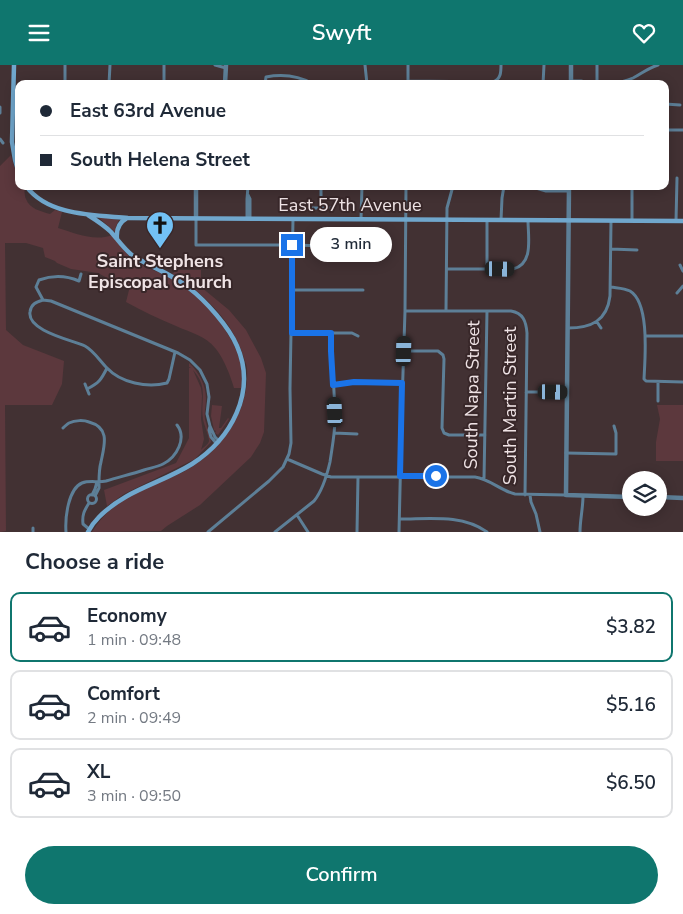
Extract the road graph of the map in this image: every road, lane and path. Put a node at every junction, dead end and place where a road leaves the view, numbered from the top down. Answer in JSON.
{"nodes":[{"id":1,"x":14,"y":65,"type":"edge"},
{"id":2,"x":65,"y":65,"type":"edge"},
{"id":3,"x":110,"y":65,"type":"edge"},
{"id":4,"x":164,"y":65,"type":"edge"},
{"id":5,"x":215,"y":65,"type":"edge"},
{"id":6,"x":365,"y":65,"type":"edge"},
{"id":7,"x":408,"y":65,"type":"edge"},
{"id":8,"x":501,"y":65,"type":"edge"},
{"id":9,"x":544,"y":65,"type":"edge"},
{"id":10,"x":571,"y":65,"type":"edge"},
{"id":11,"x":597,"y":65,"type":"edge"},
{"id":12,"x":658,"y":65,"type":"edge"},
{"id":13,"x":226,"y":66,"type":"edge"},
{"id":14,"x":633,"y":78,"type":"joint"},
{"id":15,"x":65,"y":80,"type":"edge"},
{"id":16,"x":110,"y":80,"type":"edge"},
{"id":17,"x":164,"y":80,"type":"edge"},
{"id":18,"x":225,"y":80,"type":"edge"},
{"id":19,"x":266,"y":80,"type":"edge"},
{"id":20,"x":305,"y":80,"type":"edge"},
{"id":21,"x":367,"y":80,"type":"edge"},
{"id":22,"x":408,"y":80,"type":"edge"},
{"id":23,"x":495,"y":80,"type":"edge"},
{"id":24,"x":543,"y":80,"type":"edge"},
{"id":25,"x":571,"y":80,"type":"edge"},
{"id":26,"x":597,"y":80,"type":"edge"},
{"id":27,"x":626,"y":80,"type":"edge"},
{"id":28,"x":669,"y":104,"type":"edge"},
{"id":29,"x":680,"y":105,"type":"dead end"},
{"id":30,"x":0,"y":107,"type":"edge"},
{"id":31,"x":0,"y":113,"type":"edge"},
{"id":32,"x":669,"y":129,"type":"edge"},
{"id":33,"x":683,"y":130,"type":"edge"},
{"id":34,"x":0,"y":139,"type":"edge"},
{"id":35,"x":3,"y":143,"type":"dead end"},
{"id":36,"x":15,"y":163,"type":"edge"},
{"id":37,"x":677,"y":178,"type":"dead end"},
{"id":38,"x":30,"y":190,"type":"edge"},
{"id":39,"x":196,"y":190,"type":"edge"},
{"id":40,"x":248,"y":190,"type":"edge"},
{"id":41,"x":322,"y":190,"type":"edge"},
{"id":42,"x":362,"y":190,"type":"edge"},
{"id":43,"x":406,"y":190,"type":"edge"},
{"id":44,"x":452,"y":190,"type":"edge"},
{"id":45,"x":503,"y":190,"type":"edge"},
{"id":46,"x":543,"y":190,"type":"edge"},
{"id":47,"x":558,"y":190,"type":"edge"},
{"id":48,"x":569,"y":190,"type":"edge"},
{"id":49,"x":632,"y":190,"type":"edge"},
{"id":50,"x":309,"y":208,"type":"dead end"},
{"id":51,"x":321,"y":208,"type":"junction"},
{"id":52,"x":333,"y":208,"type":"dead end"},
{"id":53,"x":85,"y":214,"type":"junction"},
{"id":54,"x":128,"y":218,"type":"junction"},
{"id":55,"x":196,"y":218,"type":"junction"},
{"id":56,"x":248,"y":218,"type":"junction"},
{"id":57,"x":293,"y":219,"type":"junction"},
{"id":58,"x":361,"y":219,"type":"junction"},
{"id":59,"x":406,"y":219,"type":"junction"},
{"id":60,"x":447,"y":220,"type":"junction"},
{"id":61,"x":488,"y":220,"type":"junction"},
{"id":62,"x":501,"y":220,"type":"junction"},
{"id":63,"x":528,"y":220,"type":"junction"},
{"id":64,"x":569,"y":221,"type":"junction"},
{"id":65,"x":611,"y":221,"type":"junction"},
{"id":66,"x":632,"y":221,"type":"junction"},
{"id":67,"x":676,"y":221,"type":"junction"},
{"id":68,"x":683,"y":221,"type":"edge"},
{"id":69,"x":117,"y":240,"type":"junction"},
{"id":70,"x":292,"y":245,"type":"junction"},
{"id":71,"x":364,"y":247,"type":"dead end"},
{"id":72,"x":611,"y":249,"type":"junction"},
{"id":73,"x":637,"y":250,"type":"dead end"},
{"id":74,"x":680,"y":265,"type":"dead end"},
{"id":75,"x":447,"y":269,"type":"junction"},
{"id":76,"x":487,"y":269,"type":"junction"},
{"id":77,"x":683,"y":271,"type":"edge"},
{"id":78,"x":81,"y":275,"type":"dead end"},
{"id":79,"x":683,"y":286,"type":"edge"},
{"id":80,"x":610,"y":287,"type":"junction"},
{"id":81,"x":292,"y":290,"type":"junction"},
{"id":82,"x":363,"y":290,"type":"dead end"},
{"id":83,"x":677,"y":293,"type":"dead end"},
{"id":84,"x":43,"y":300,"type":"junction"},
{"id":85,"x":405,"y":311,"type":"junction"},
{"id":86,"x":446,"y":311,"type":"junction"},
{"id":87,"x":486,"y":311,"type":"junction"},
{"id":88,"x":597,"y":322,"type":"junction"},
{"id":89,"x":568,"y":328,"type":"junction"},
{"id":90,"x":600,"y":328,"type":"dead end"},
{"id":91,"x":292,"y":333,"type":"junction"},
{"id":92,"x":331,"y":333,"type":"junction"},
{"id":93,"x":358,"y":336,"type":"dead end"},
{"id":94,"x":645,"y":336,"type":"junction"},
{"id":95,"x":683,"y":336,"type":"edge"},
{"id":96,"x":404,"y":351,"type":"junction"},
{"id":97,"x":175,"y":352,"type":"junction"},
{"id":98,"x":107,"y":369,"type":"junction"},
{"id":99,"x":658,"y":382,"type":"junction"},
{"id":100,"x":683,"y":382,"type":"edge"},
{"id":101,"x":84,"y":383,"type":"dead end"},
{"id":102,"x":402,"y":383,"type":"junction"},
{"id":103,"x":333,"y":385,"type":"junction"},
{"id":104,"x":87,"y":389,"type":"junction"},
{"id":105,"x":526,"y":392,"type":"junction"},
{"id":106,"x":566,"y":392,"type":"junction"},
{"id":107,"x":89,"y":394,"type":"dead end"},
{"id":108,"x":658,"y":401,"type":"dead end"},
{"id":109,"x":177,"y":425,"type":"dead end"},
{"id":110,"x":614,"y":426,"type":"dead end"},
{"id":111,"x":63,"y":428,"type":"dead end"},
{"id":112,"x":334,"y":433,"type":"junction"},
{"id":113,"x":357,"y":433,"type":"dead end"},
{"id":114,"x":485,"y":435,"type":"junction"},
{"id":115,"x":217,"y":442,"type":"junction"},
{"id":116,"x":566,"y":453,"type":"junction"},
{"id":117,"x":287,"y":459,"type":"junction"},
{"id":118,"x":327,"y":476,"type":"junction"},
{"id":119,"x":400,"y":476,"type":"junction"},
{"id":120,"x":358,"y":477,"type":"junction"},
{"id":121,"x":484,"y":479,"type":"junction"},
{"id":122,"x":98,"y":482,"type":"junction"},
{"id":123,"x":93,"y":495,"type":"junction"},
{"id":124,"x":524,"y":495,"type":"junction"},
{"id":125,"x":530,"y":495,"type":"junction"},
{"id":126,"x":566,"y":495,"type":"junction"},
{"id":127,"x":583,"y":496,"type":"junction"},
{"id":128,"x":622,"y":497,"type":"edge"},
{"id":129,"x":667,"y":497,"type":"edge"},
{"id":130,"x":683,"y":498,"type":"edge"},
{"id":131,"x":89,"y":503,"type":"junction"},
{"id":132,"x":297,"y":515,"type":"junction"},
{"id":133,"x":400,"y":519,"type":"junction"},
{"id":134,"x":88,"y":530,"type":"edge"},
{"id":135,"x":66,"y":531,"type":"edge"},
{"id":136,"x":208,"y":531,"type":"edge"},
{"id":137,"x":275,"y":531,"type":"edge"},
{"id":138,"x":308,"y":531,"type":"edge"},
{"id":139,"x":356,"y":531,"type":"edge"},
{"id":140,"x":399,"y":531,"type":"edge"},
{"id":141,"x":487,"y":531,"type":"edge"},
{"id":142,"x":540,"y":531,"type":"edge"},
{"id":143,"x":580,"y":531,"type":"edge"}],
"edges":[{"from":1,"to":36,"type":"main road"},
{"from":2,"to":15,"type":"street"},
{"from":3,"to":16,"type":"street"},
{"from":4,"to":17,"type":"street"},
{"from":5,"to":13,"type":"street"},
{"from":6,"to":21,"type":"street"},
{"from":7,"to":22,"type":"street"},
{"from":8,"to":23,"type":"street"},
{"from":9,"to":24,"type":"street"},
{"from":10,"to":25,"type":"street"},
{"from":11,"to":26,"type":"street"},
{"from":12,"to":14,"type":"street"},
{"from":13,"to":18,"type":"street"},
{"from":14,"to":27,"type":"street"},
{"from":19,"to":20,"type":"street"},
{"from":28,"to":29,"type":"street"},
{"from":30,"to":31,"type":"street"},
{"from":32,"to":33,"type":"street"},
{"from":34,"to":35,"type":"street"},
{"from":37,"to":67,"type":"street"},
{"from":38,"to":53,"type":"main road","name":"East 57th Avenue"},
{"from":39,"to":55,"type":"street"},
{"from":40,"to":56,"type":"street"},
{"from":41,"to":51,"type":"street"},
{"from":42,"to":58,"type":"street"},
{"from":43,"to":59,"type":"street"},
{"from":44,"to":60,"type":"street"},
{"from":45,"to":62,"type":"street"},
{"from":46,"to":47,"type":"street"},
{"from":48,"to":64,"type":"street"},
{"from":49,"to":66,"type":"street"},
{"from":50,"to":51,"type":"street"},
{"from":51,"to":52,"type":"street"},
{"from":53,"to":54,"type":"main road","name":"East 57th Avenue"},
{"from":53,"to":69,"type":"main road"},
{"from":54,"to":55,"type":"main road","name":"East 57th Avenue"},
{"from":54,"to":69,"type":"main road"},
{"from":55,"to":56,"type":"main road","name":"East 57th Avenue"},
{"from":55,"to":70,"type":"street"},
{"from":56,"to":57,"type":"main road","name":"East 57th Avenue"},
{"from":57,"to":58,"type":"main road","name":"East 57th Avenue"},
{"from":57,"to":70,"type":"street"},
{"from":58,"to":59,"type":"main road","name":"East 57th Avenue"},
{"from":59,"to":60,"type":"main road","name":"East 57th Avenue"},
{"from":59,"to":85,"type":"street"},
{"from":60,"to":61,"type":"main road","name":"East 57th Avenue"},
{"from":60,"to":75,"type":"street"},
{"from":61,"to":62,"type":"main road","name":"East 57th Avenue"},
{"from":61,"to":76,"type":"street"},
{"from":62,"to":63,"type":"main road","name":"East 57th Avenue"},
{"from":63,"to":64,"type":"main road","name":"East 57th Avenue"},
{"from":63,"to":76,"type":"street"},
{"from":64,"to":65,"type":"main road","name":"East 57th Avenue"},
{"from":64,"to":89,"type":"street"},
{"from":65,"to":66,"type":"main road","name":"East 57th Avenue"},
{"from":65,"to":72,"type":"street"},
{"from":66,"to":67,"type":"main road","name":"East 57th Avenue"},
{"from":67,"to":68,"type":"main road","name":"East 57th Avenue"},
{"from":69,"to":115,"type":"main road"},
{"from":70,"to":71,"type":"street"},
{"from":70,"to":81,"type":"street"},
{"from":72,"to":73,"type":"street"},
{"from":72,"to":80,"type":"street"},
{"from":74,"to":77,"type":"street"},
{"from":75,"to":76,"type":"street"},
{"from":75,"to":86,"type":"street"},
{"from":78,"to":84,"type":"street"},
{"from":79,"to":83,"type":"street"},
{"from":80,"to":88,"type":"street"},
{"from":80,"to":94,"type":"street"},
{"from":81,"to":82,"type":"street"},
{"from":81,"to":91,"type":"street"},
{"from":84,"to":97,"type":"street"},
{"from":84,"to":98,"type":"street"},
{"from":85,"to":86,"type":"street"},
{"from":85,"to":96,"type":"street"},
{"from":86,"to":87,"type":"street"},
{"from":87,"to":105,"type":"street","name":"South Martin Street"},
{"from":87,"to":114,"type":"street","name":"South Napa Street"},
{"from":88,"to":89,"type":"street"},
{"from":88,"to":90,"type":"street"},
{"from":89,"to":106,"type":"street"},
{"from":91,"to":92,"type":"street"},
{"from":91,"to":117,"type":"street"},
{"from":92,"to":93,"type":"street"},
{"from":92,"to":103,"type":"street"},
{"from":94,"to":95,"type":"street"},
{"from":94,"to":99,"type":"street"},
{"from":96,"to":102,"type":"street"},
{"from":96,"to":114,"type":"street"},
{"from":97,"to":98,"type":"street"},
{"from":97,"to":115,"type":"street"},
{"from":98,"to":104,"type":"street"},
{"from":99,"to":100,"type":"street"},
{"from":99,"to":108,"type":"street"},
{"from":101,"to":104,"type":"street"},
{"from":102,"to":103,"type":"street"},
{"from":102,"to":119,"type":"street"},
{"from":103,"to":112,"type":"street"},
{"from":104,"to":107,"type":"street"},
{"from":105,"to":106,"type":"street"},
{"from":105,"to":124,"type":"street","name":"South Martin Street"},
{"from":106,"to":116,"type":"street"},
{"from":109,"to":122,"type":"street"},
{"from":110,"to":116,"type":"street"},
{"from":111,"to":122,"type":"street"},
{"from":112,"to":113,"type":"street"},
{"from":112,"to":118,"type":"street"},
{"from":114,"to":121,"type":"street","name":"South Napa Street"},
{"from":115,"to":134,"type":"main road"},
{"from":116,"to":126,"type":"street"},
{"from":117,"to":118,"type":"street"},
{"from":117,"to":136,"type":"street"},
{"from":118,"to":120,"type":"street"},
{"from":118,"to":132,"type":"street"},
{"from":119,"to":120,"type":"street"},
{"from":119,"to":121,"type":"street"},
{"from":119,"to":133,"type":"street"},
{"from":120,"to":139,"type":"street"},
{"from":121,"to":124,"type":"street"},
{"from":122,"to":123,"type":"street"},
{"from":122,"to":135,"type":"street"},
{"from":123,"to":131,"type":"street"},
{"from":123,"to":131,"type":"street"},
{"from":124,"to":125,"type":"street"},
{"from":125,"to":126,"type":"street"},
{"from":125,"to":142,"type":"street","name":"South Martin Street"},
{"from":126,"to":127,"type":"street"},
{"from":127,"to":128,"type":"street"},
{"from":127,"to":143,"type":"street"},
{"from":129,"to":130,"type":"street"},
{"from":131,"to":134,"type":"street"},
{"from":132,"to":137,"type":"street"},
{"from":132,"to":138,"type":"street"},
{"from":133,"to":140,"type":"street"},
{"from":133,"to":141,"type":"street"}]}
